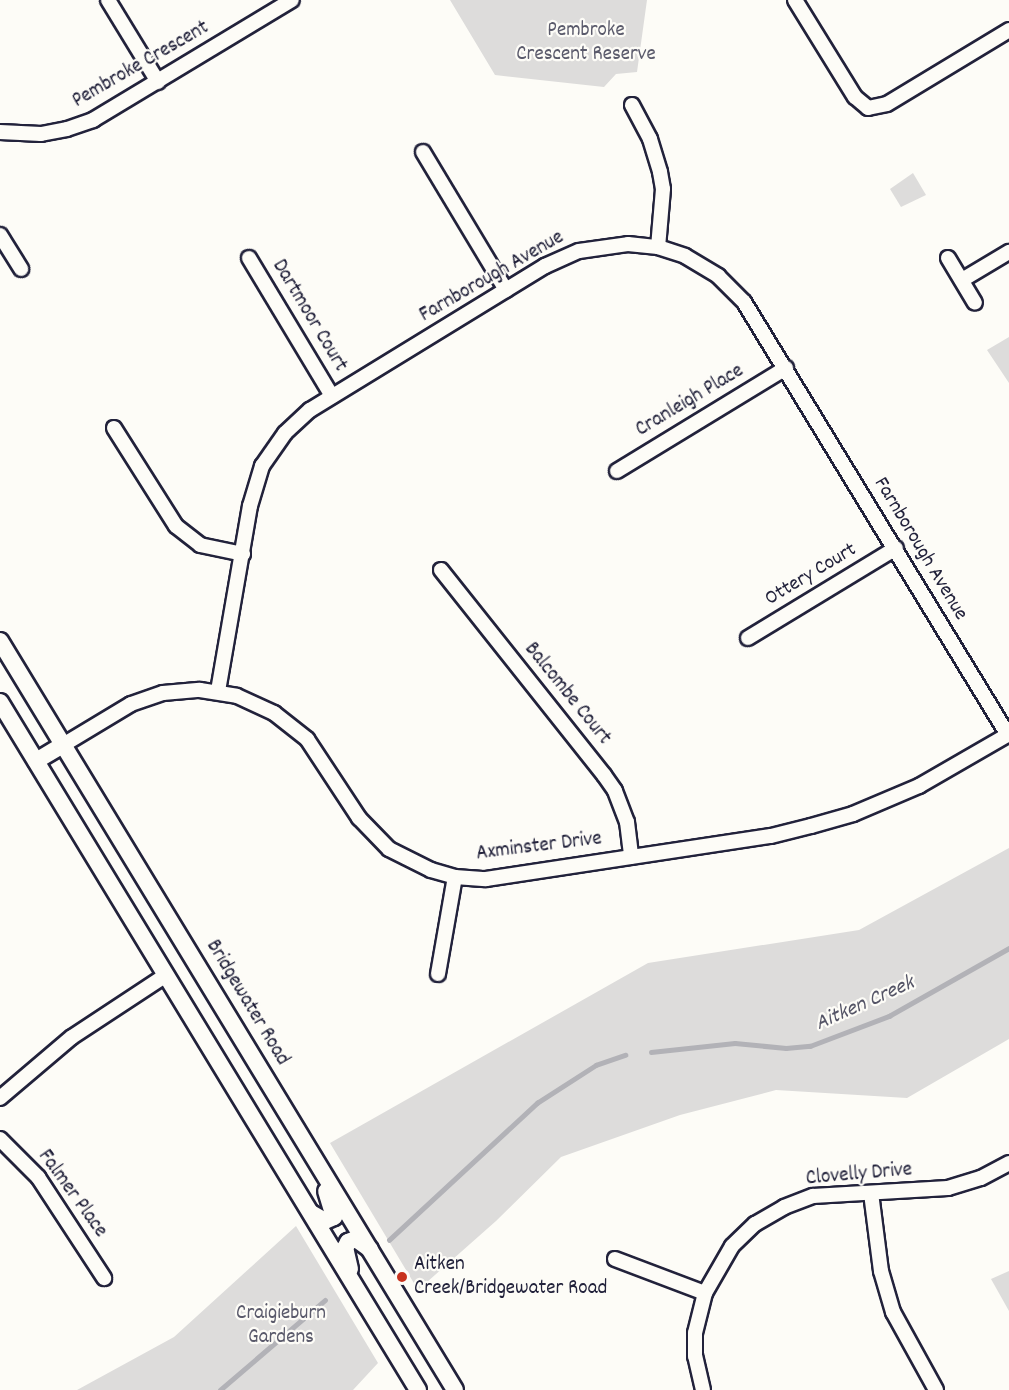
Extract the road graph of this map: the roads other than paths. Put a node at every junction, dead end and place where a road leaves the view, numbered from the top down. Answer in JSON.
{"nodes":[{"id":1,"x":108,"y":0,"type":"edge"},
{"id":2,"x":292,"y":0,"type":"edge"},
{"id":3,"x":795,"y":0,"type":"edge"},
{"id":4,"x":1009,"y":30,"type":"edge"},
{"id":5,"x":158,"y":82,"type":"junction"},
{"id":6,"x":632,"y":105,"type":"dead end"},
{"id":7,"x":0,"y":132,"type":"edge"},
{"id":8,"x":423,"y":153,"type":"dead end"},
{"id":9,"x":0,"y":235,"type":"edge"},
{"id":10,"x":658,"y":247,"type":"junction"},
{"id":11,"x":1009,"y":252,"type":"edge"},
{"id":12,"x":249,"y":258,"type":"dead end"},
{"id":13,"x":948,"y":258,"type":"dead end"},
{"id":14,"x":21,"y":269,"type":"dead end"},
{"id":15,"x":962,"y":280,"type":"junction"},
{"id":16,"x":506,"y":290,"type":"junction"},
{"id":17,"x":975,"y":303,"type":"dead end"},
{"id":18,"x":786,"y":368,"type":"junction"},
{"id":19,"x":332,"y":396,"type":"junction"},
{"id":20,"x":114,"y":428,"type":"dead end"},
{"id":21,"x":617,"y":471,"type":"dead end"},
{"id":22,"x":896,"y":548,"type":"junction"},
{"id":23,"x":243,"y":554,"type":"junction"},
{"id":24,"x":441,"y":570,"type":"dead end"},
{"id":25,"x":748,"y":638,"type":"dead end"},
{"id":26,"x":0,"y":641,"type":"edge"},
{"id":27,"x":218,"y":691,"type":"junction"},
{"id":28,"x":0,"y":702,"type":"edge"},
{"id":29,"x":1008,"y":735,"type":"edge"},
{"id":30,"x":63,"y":745,"type":"junction"},
{"id":31,"x":36,"y":761,"type":"junction"},
{"id":32,"x":632,"y":857,"type":"junction"},
{"id":33,"x":455,"y":877,"type":"junction"},
{"id":34,"x":438,"y":974,"type":"dead end"},
{"id":35,"x":166,"y":975,"type":"junction"},
{"id":36,"x":3,"y":1089,"type":"edge"},
{"id":37,"x":0,"y":1138,"type":"edge"},
{"id":38,"x":304,"y":1140,"type":"junction"},
{"id":39,"x":1009,"y":1163,"type":"edge"},
{"id":40,"x":872,"y":1193,"type":"junction"},
{"id":41,"x":311,"y":1213,"type":"junction"},
{"id":42,"x":372,"y":1250,"type":"junction"},
{"id":43,"x":615,"y":1259,"type":"dead end"},
{"id":44,"x":104,"y":1278,"type":"dead end"},
{"id":45,"x":354,"y":1285,"type":"junction"},
{"id":46,"x":705,"y":1293,"type":"junction"},
{"id":47,"x":418,"y":1390,"type":"edge"},
{"id":48,"x":455,"y":1390,"type":"edge"},
{"id":49,"x":702,"y":1390,"type":"edge"},
{"id":50,"x":936,"y":1390,"type":"edge"}],
"edges":[{"from":1,"to":5,"type":"street"},
{"from":2,"to":5,"type":"street","name":"Pembroke Crescent"},
{"from":3,"to":4,"type":"street"},
{"from":5,"to":7,"type":"street","name":"Pembroke Crescent"},
{"from":6,"to":10,"type":"street"},
{"from":8,"to":16,"type":"street"},
{"from":9,"to":14,"type":"street"},
{"from":10,"to":16,"type":"street","name":"Farnborough Avenue"},
{"from":10,"to":18,"type":"street","name":"Farnborough Avenue"},
{"from":11,"to":15,"type":"street"},
{"from":12,"to":19,"type":"street","name":"Dartmoor Court"},
{"from":13,"to":15,"type":"street"},
{"from":15,"to":17,"type":"street"},
{"from":16,"to":19,"type":"street","name":"Farnborough Avenue"},
{"from":18,"to":21,"type":"street","name":"Cranleigh Place"},
{"from":18,"to":22,"type":"street","name":"Farnborough Avenue"},
{"from":19,"to":23,"type":"street","name":"Farnborough Avenue"},
{"from":20,"to":23,"type":"street"},
{"from":22,"to":25,"type":"street","name":"Ottery Court"},
{"from":22,"to":29,"type":"street","name":"Farnborough Avenue"},
{"from":23,"to":27,"type":"street","name":"Farnborough Avenue"},
{"from":24,"to":32,"type":"street","name":"Balcombe Court"},
{"from":26,"to":30,"type":"street","name":"Bridgewater Road"},
{"from":27,"to":30,"type":"street","name":"Axminster Drive"},
{"from":27,"to":33,"type":"street","name":"Axminster Drive"},
{"from":28,"to":31,"type":"street"},
{"from":29,"to":32,"type":"street","name":"Axminster Drive"},
{"from":30,"to":31,"type":"street","name":"Axminster Drive"},
{"from":30,"to":38,"type":"street","name":"Bridgewater Road"},
{"from":31,"to":35,"type":"street"},
{"from":32,"to":33,"type":"street","name":"Axminster Drive"},
{"from":33,"to":34,"type":"street"},
{"from":35,"to":36,"type":"street"},
{"from":35,"to":41,"type":"street"},
{"from":37,"to":44,"type":"street","name":"Falmer Place"},
{"from":38,"to":41,"type":"street"},
{"from":38,"to":42,"type":"street","name":"Bridgewater Road"},
{"from":39,"to":40,"type":"street","name":"Clovelly Drive"},
{"from":40,"to":46,"type":"street","name":"Clovelly Drive"},
{"from":40,"to":50,"type":"street"},
{"from":41,"to":45,"type":"street"},
{"from":42,"to":45,"type":"street"},
{"from":42,"to":48,"type":"street","name":"Bridgewater Road"},
{"from":43,"to":46,"type":"street"},
{"from":45,"to":47,"type":"street"},
{"from":46,"to":49,"type":"street","name":"Clovelly Drive"}]}
